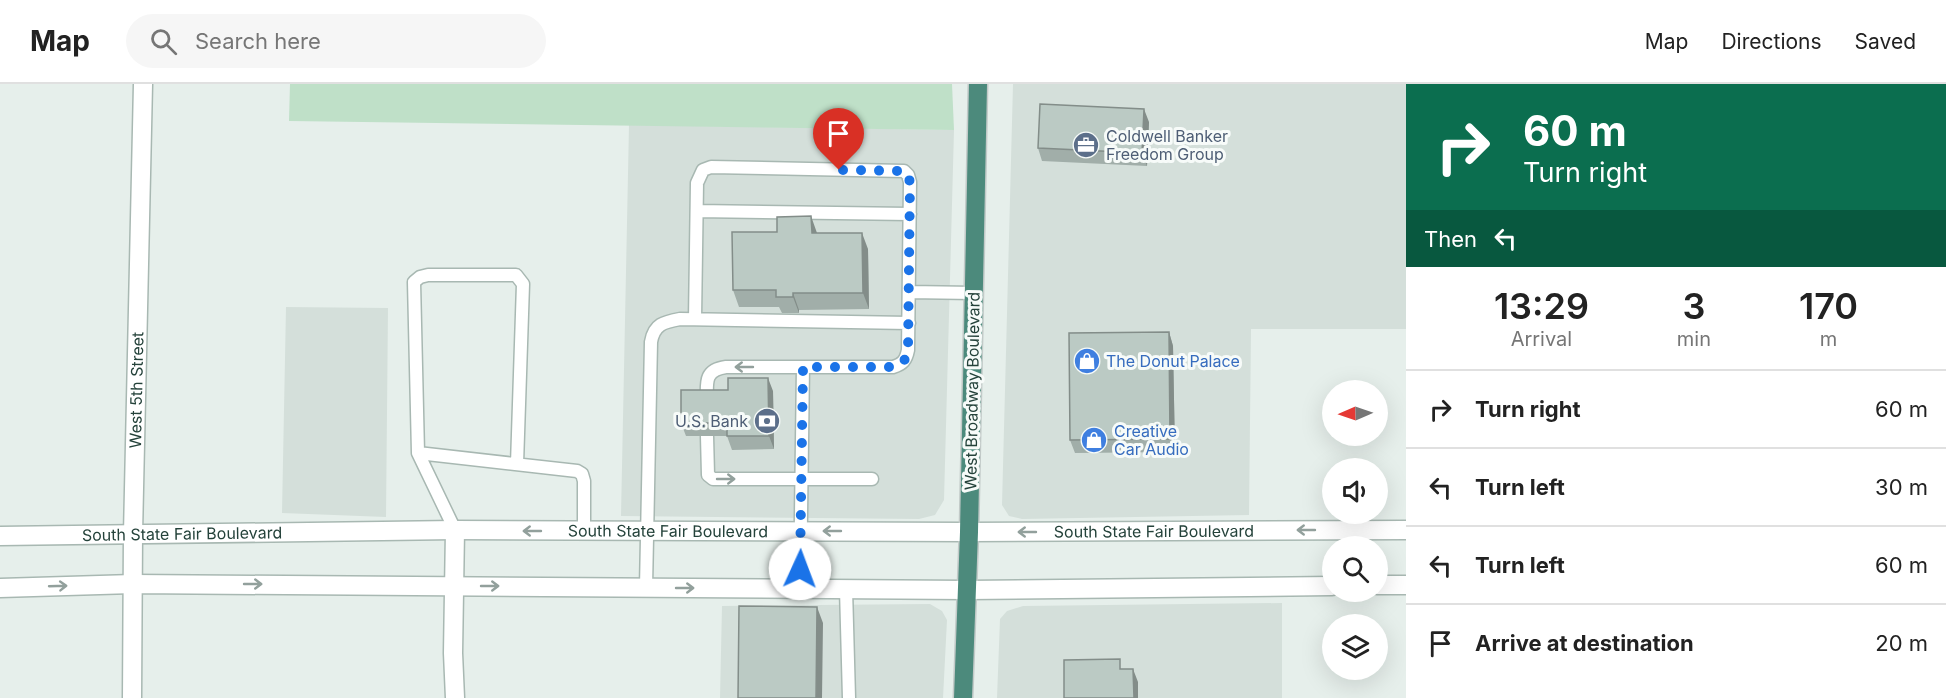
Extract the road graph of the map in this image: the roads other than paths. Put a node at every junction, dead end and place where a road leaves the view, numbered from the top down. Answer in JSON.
{"nodes":[{"id":1,"x":143,"y":84,"type":"edge"},
{"id":2,"x":978,"y":84,"type":"edge"},
{"id":3,"x":697,"y":211,"type":"junction"},
{"id":4,"x":910,"y":214,"type":"junction"},
{"id":5,"x":909,"y":292,"type":"junction"},
{"id":6,"x":974,"y":293,"type":"junction"},
{"id":7,"x":695,"y":320,"type":"junction"},
{"id":8,"x":909,"y":323,"type":"junction"},
{"id":9,"x":803,"y":367,"type":"junction"},
{"id":10,"x":707,"y":403,"type":"edge"},
{"id":11,"x":707,"y":436,"type":"edge"},
{"id":12,"x":418,"y":453,"type":"junction"},
{"id":13,"x":517,"y":464,"type":"junction"},
{"id":14,"x":802,"y":479,"type":"junction"},
{"id":15,"x":872,"y":479,"type":"dead end"},
{"id":16,"x":455,"y":530,"type":"junction"},
{"id":17,"x":1406,"y":530,"type":"edge"},
{"id":18,"x":584,"y":531,"type":"junction"},
{"id":19,"x":648,"y":531,"type":"junction"},
{"id":20,"x":801,"y":531,"type":"junction"},
{"id":21,"x":969,"y":532,"type":"junction"},
{"id":22,"x":133,"y":534,"type":"junction"},
{"id":23,"x":0,"y":536,"type":"edge"},
{"id":24,"x":133,"y":584,"type":"junction"},
{"id":25,"x":1388,"y":585,"type":"edge"},
{"id":26,"x":1406,"y":585,"type":"edge"},
{"id":27,"x":455,"y":586,"type":"junction"},
{"id":28,"x":1322,"y":586,"type":"edge"},
{"id":29,"x":646,"y":587,"type":"junction"},
{"id":30,"x":0,"y":588,"type":"edge"},
{"id":31,"x":800,"y":588,"type":"junction"},
{"id":32,"x":846,"y":589,"type":"junction"},
{"id":33,"x":966,"y":590,"type":"junction"},
{"id":34,"x":132,"y":698,"type":"edge"},
{"id":35,"x":455,"y":698,"type":"edge"},
{"id":36,"x":849,"y":698,"type":"edge"},
{"id":37,"x":963,"y":698,"type":"edge"}],
"edges":[{"from":1,"to":22,"type":"street","name":"West 5th Street"},
{"from":2,"to":6,"type":"highway","name":"West Broadway Boulevard"},
{"from":3,"to":4,"type":"lane"},
{"from":3,"to":4,"type":"lane"},
{"from":3,"to":7,"type":"lane"},
{"from":4,"to":5,"type":"lane"},
{"from":5,"to":6,"type":"lane"},
{"from":5,"to":8,"type":"lane"},
{"from":6,"to":21,"type":"highway","name":"West Broadway Boulevard"},
{"from":7,"to":8,"type":"lane"},
{"from":7,"to":19,"type":"lane"},
{"from":8,"to":9,"type":"lane"},
{"from":9,"to":10,"type":"lane","one_way":true},
{"from":9,"to":14,"type":"lane"},
{"from":11,"to":14,"type":"lane","one_way":true},
{"from":12,"to":13,"type":"lane"},
{"from":12,"to":13,"type":"lane"},
{"from":12,"to":16,"type":"lane"},
{"from":13,"to":18,"type":"lane"},
{"from":14,"to":15,"type":"lane"},
{"from":14,"to":20,"type":"lane"},
{"from":18,"to":16,"type":"street","name":"South State Fair Boulevard","one_way":true},
{"from":16,"to":22,"type":"street","name":"South State Fair Boulevard"},
{"from":16,"to":27,"type":"street"},
{"from":17,"to":21,"type":"street","name":"South State Fair Boulevard","one_way":true},
{"from":18,"to":19,"type":"street","name":"South State Fair Boulevard"},
{"from":19,"to":20,"type":"street","name":"South State Fair Boulevard"},
{"from":19,"to":29,"type":"lane"},
{"from":21,"to":20,"type":"street","name":"South State Fair Boulevard","one_way":true},
{"from":20,"to":31,"type":"lane"},
{"from":21,"to":33,"type":"highway","name":"West Broadway Boulevard"},
{"from":22,"to":23,"type":"street","name":"South State Fair Boulevard"},
{"from":22,"to":24,"type":"street","name":"West 5th Street"},
{"from":24,"to":27,"type":"street","one_way":true},
{"from":30,"to":24,"type":"street","one_way":true},
{"from":24,"to":34,"type":"street","name":"West 5th Street"},
{"from":25,"to":26,"type":"street"},
{"from":27,"to":29,"type":"street","one_way":true},
{"from":27,"to":35,"type":"street"},
{"from":28,"to":33,"type":"street"},
{"from":29,"to":31,"type":"street","one_way":true},
{"from":31,"to":32,"type":"street"},
{"from":32,"to":33,"type":"street"},
{"from":32,"to":36,"type":"lane"},
{"from":33,"to":37,"type":"highway","name":"West Broadway Boulevard"}]}
